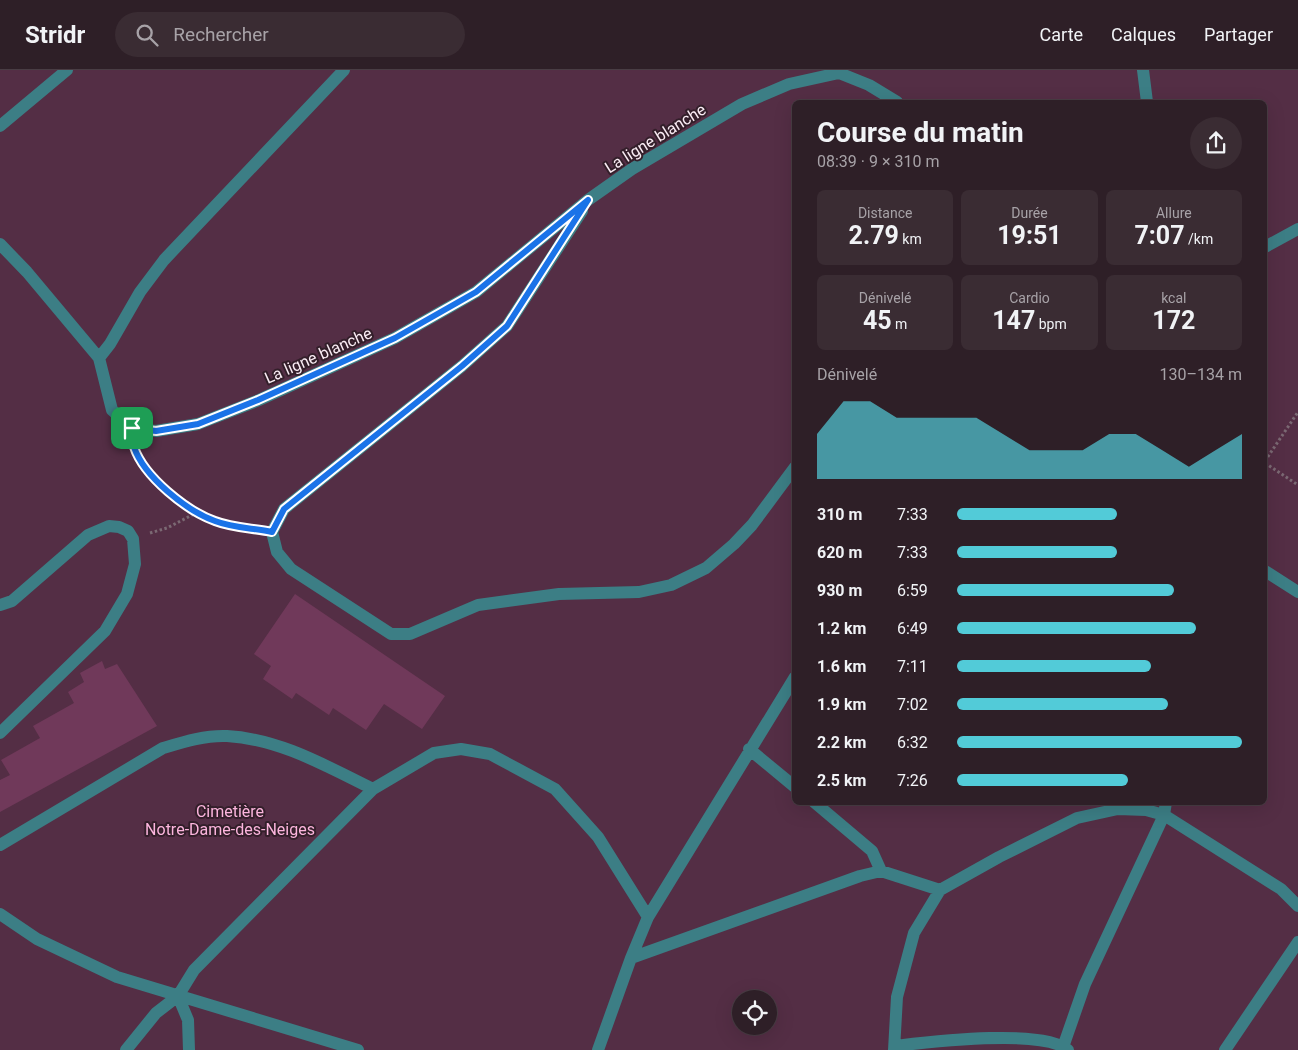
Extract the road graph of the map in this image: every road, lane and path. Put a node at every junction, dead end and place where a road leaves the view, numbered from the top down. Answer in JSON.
{"nodes":[{"id":1,"x":67,"y":70,"type":"edge"},
{"id":2,"x":344,"y":70,"type":"edge"},
{"id":3,"x":1143,"y":70,"type":"edge"},
{"id":4,"x":839,"y":71,"type":"edge"},
{"id":5,"x":894,"y":100,"type":"edge"},
{"id":6,"x":1147,"y":100,"type":"edge"},
{"id":7,"x":0,"y":126,"type":"edge"},
{"id":8,"x":588,"y":200,"type":"junction"},
{"id":9,"x":1298,"y":229,"type":"edge"},
{"id":10,"x":0,"y":244,"type":"edge"},
{"id":11,"x":1267,"y":246,"type":"edge"},
{"id":12,"x":99,"y":358,"type":"junction"},
{"id":13,"x":1298,"y":412,"type":"edge"},
{"id":14,"x":132,"y":428,"type":"junction"},
{"id":15,"x":1267,"y":459,"type":"edge"},
{"id":16,"x":1267,"y":463,"type":"edge"},
{"id":17,"x":792,"y":471,"type":"edge"},
{"id":18,"x":1298,"y":485,"type":"edge"},
{"id":19,"x":196,"y":513,"type":"junction"},
{"id":20,"x":272,"y":532,"type":"junction"},
{"id":21,"x":133,"y":539,"type":"junction"},
{"id":22,"x":1267,"y":572,"type":"edge"},
{"id":23,"x":1298,"y":592,"type":"edge"},
{"id":24,"x":0,"y":605,"type":"edge"},
{"id":25,"x":792,"y":682,"type":"edge"},
{"id":26,"x":0,"y":734,"type":"edge"},
{"id":27,"x":749,"y":749,"type":"junction"},
{"id":28,"x":792,"y":785,"type":"edge"},
{"id":29,"x":372,"y":789,"type":"junction"},
{"id":30,"x":818,"y":805,"type":"edge"},
{"id":31,"x":1165,"y":809,"type":"edge"},
{"id":32,"x":0,"y":845,"type":"edge"},
{"id":33,"x":882,"y":871,"type":"junction"},
{"id":34,"x":940,"y":890,"type":"junction"},
{"id":35,"x":1298,"y":906,"type":"edge"},
{"id":36,"x":0,"y":914,"type":"edge"},
{"id":37,"x":648,"y":917,"type":"junction"},
{"id":38,"x":1298,"y":942,"type":"edge"},
{"id":39,"x":631,"y":958,"type":"junction"},
{"id":40,"x":178,"y":996,"type":"junction"},
{"id":41,"x":894,"y":1048,"type":"edge"},
{"id":42,"x":1065,"y":1049,"type":"edge"},
{"id":43,"x":126,"y":1050,"type":"edge"},
{"id":44,"x":189,"y":1050,"type":"edge"},
{"id":45,"x":358,"y":1050,"type":"edge"},
{"id":46,"x":598,"y":1050,"type":"edge"},
{"id":47,"x":1225,"y":1050,"type":"edge"}],
"edges":[{"from":1,"to":7,"type":"lane"},
{"from":2,"to":12,"type":"lane"},
{"from":3,"to":6,"type":"lane"},
{"from":4,"to":5,"type":"lane","name":"La ligne blanche"},
{"from":4,"to":8,"type":"lane","name":"La ligne blanche"},
{"from":8,"to":14,"type":"lane","name":"La ligne blanche"},
{"from":8,"to":20,"type":"lane"},
{"from":9,"to":11,"type":"lane"},
{"from":10,"to":12,"type":"lane"},
{"from":12,"to":14,"type":"lane"},
{"from":13,"to":15,"type":"path"},
{"from":14,"to":19,"type":"path"},
{"from":16,"to":18,"type":"path"},
{"from":17,"to":20,"type":"lane"},
{"from":19,"to":20,"type":"path"},
{"from":19,"to":21,"type":"path"},
{"from":21,"to":24,"type":"lane"},
{"from":21,"to":26,"type":"lane"},
{"from":22,"to":23,"type":"lane"},
{"from":25,"to":27,"type":"lane"},
{"from":27,"to":28,"type":"lane"},
{"from":27,"to":37,"type":"lane"},
{"from":29,"to":32,"type":"lane"},
{"from":29,"to":37,"type":"lane"},
{"from":29,"to":40,"type":"lane"},
{"from":30,"to":33,"type":"lane"},
{"from":31,"to":34,"type":"lane"},
{"from":31,"to":35,"type":"lane"},
{"from":31,"to":42,"type":"lane"},
{"from":33,"to":34,"type":"lane"},
{"from":33,"to":39,"type":"lane"},
{"from":34,"to":41,"type":"lane"},
{"from":36,"to":40,"type":"lane"},
{"from":37,"to":39,"type":"lane"},
{"from":38,"to":47,"type":"lane"},
{"from":39,"to":46,"type":"lane"},
{"from":40,"to":43,"type":"lane"},
{"from":40,"to":44,"type":"lane"},
{"from":40,"to":45,"type":"lane"},
{"from":41,"to":42,"type":"lane"}]}
